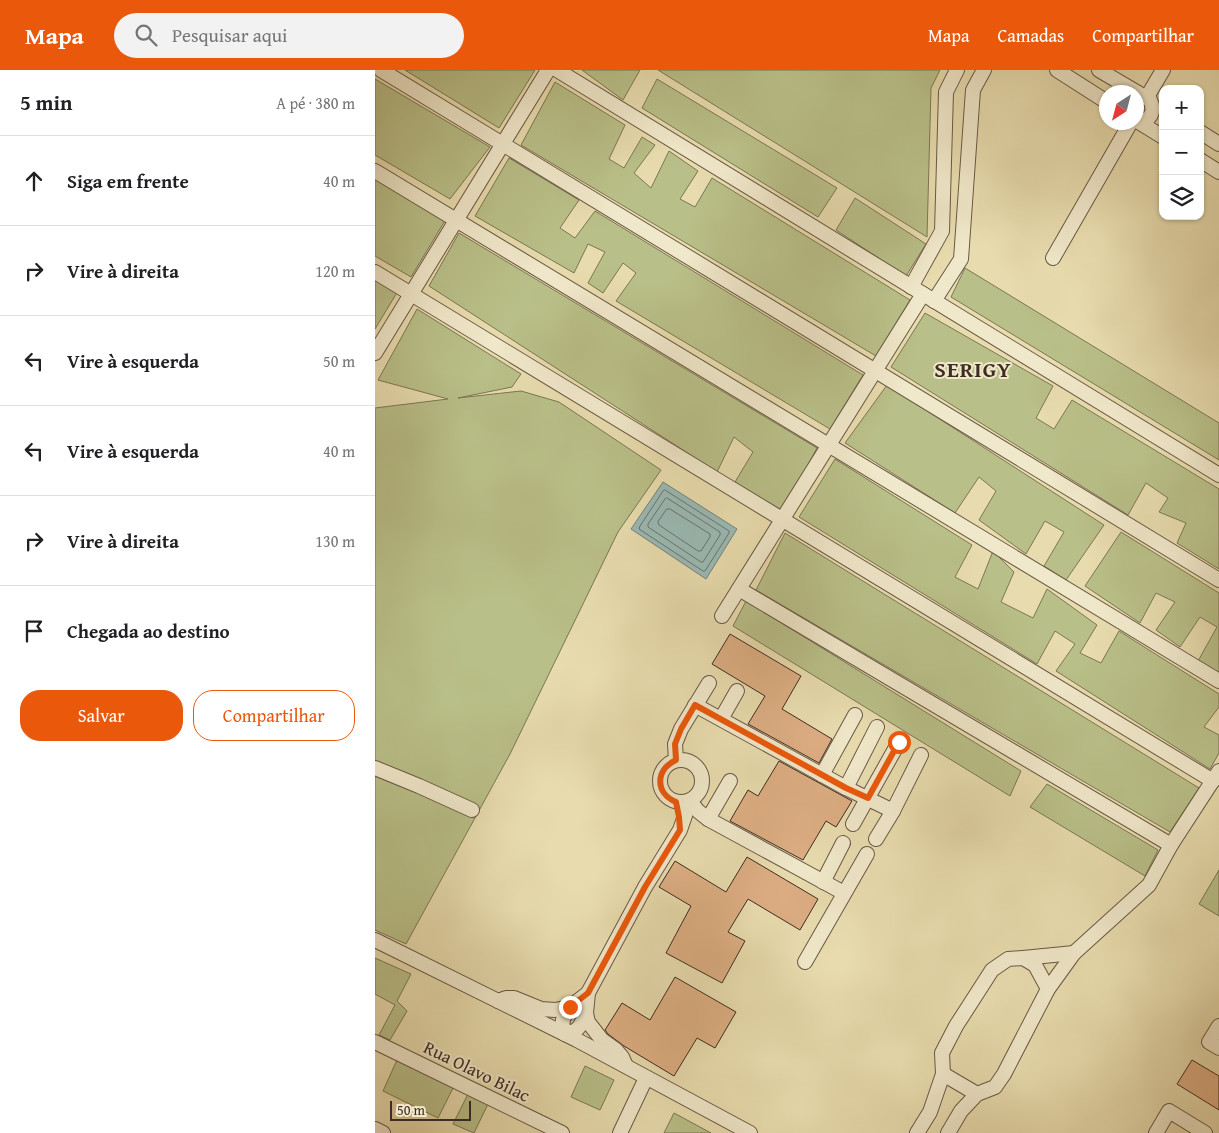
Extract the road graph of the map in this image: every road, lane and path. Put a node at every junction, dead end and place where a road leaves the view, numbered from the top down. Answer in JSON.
{"nodes":[{"id":1,"x":381,"y":70,"type":"edge"},
{"id":2,"x":548,"y":70,"type":"edge"},
{"id":3,"x":557,"y":70,"type":"edge"},
{"id":4,"x":957,"y":70,"type":"edge"},
{"id":5,"x":984,"y":70,"type":"edge"},
{"id":6,"x":1057,"y":70,"type":"edge"},
{"id":7,"x":1099,"y":70,"type":"edge"},
{"id":8,"x":1163,"y":70,"type":"edge"},
{"id":9,"x":1124,"y":85,"type":"edge"},
{"id":10,"x":1099,"y":97,"type":"edge"},
{"id":11,"x":1144,"y":97,"type":"edge"},
{"id":12,"x":1159,"y":106,"type":"edge"},
{"id":13,"x":1144,"y":120,"type":"edge"},
{"id":14,"x":1144,"y":125,"type":"edge"},
{"id":15,"x":1126,"y":130,"type":"edge"},
{"id":16,"x":1159,"y":135,"type":"edge"},
{"id":17,"x":1204,"y":135,"type":"edge"},
{"id":18,"x":503,"y":144,"type":"junction"},
{"id":19,"x":1219,"y":144,"type":"edge"},
{"id":20,"x":1204,"y":163,"type":"edge"},
{"id":21,"x":375,"y":171,"type":"edge"},
{"id":22,"x":1219,"y":172,"type":"edge"},
{"id":23,"x":456,"y":220,"type":"junction"},
{"id":24,"x":1053,"y":258,"type":"dead end"},
{"id":25,"x":375,"y":272,"type":"edge"},
{"id":26,"x":911,"y":286,"type":"junction"},
{"id":27,"x":411,"y":294,"type":"junction"},
{"id":28,"x":929,"y":298,"type":"junction"},
{"id":29,"x":375,"y":353,"type":"edge"},
{"id":30,"x":875,"y":371,"type":"junction"},
{"id":31,"x":829,"y":445,"type":"junction"},
{"id":32,"x":1219,"y":475,"type":"edge"},
{"id":33,"x":783,"y":520,"type":"junction"},
{"id":34,"x":1219,"y":580,"type":"edge"},
{"id":35,"x":739,"y":589,"type":"junction"},
{"id":36,"x":722,"y":616,"type":"dead end"},
{"id":37,"x":1219,"y":681,"type":"edge"},
{"id":38,"x":709,"y":683,"type":"dead end"},
{"id":39,"x":737,"y":691,"type":"dead end"},
{"id":40,"x":695,"y":705,"type":"junction"},
{"id":41,"x":855,"y":715,"type":"dead end"},
{"id":42,"x":721,"y":719,"type":"junction"},
{"id":43,"x":877,"y":727,"type":"dead end"},
{"id":44,"x":899,"y":742,"type":"dead end"},
{"id":45,"x":921,"y":755,"type":"dead end"},
{"id":46,"x":676,"y":760,"type":"junction"},
{"id":47,"x":375,"y":768,"type":"edge"},
{"id":48,"x":822,"y":775,"type":"junction"},
{"id":49,"x":1216,"y":776,"type":"edge"},
{"id":50,"x":730,"y":781,"type":"dead end"},
{"id":51,"x":846,"y":788,"type":"junction"},
{"id":52,"x":868,"y":798,"type":"junction"},
{"id":53,"x":683,"y":801,"type":"junction"},
{"id":54,"x":473,"y":810,"type":"dead end"},
{"id":55,"x":893,"y":811,"type":"junction"},
{"id":56,"x":708,"y":819,"type":"junction"},
{"id":57,"x":853,"y":824,"type":"dead end"},
{"id":58,"x":877,"y":839,"type":"dead end"},
{"id":59,"x":843,"y":843,"type":"dead end"},
{"id":60,"x":1171,"y":845,"type":"junction"},
{"id":61,"x":867,"y":854,"type":"dead end"},
{"id":62,"x":823,"y":882,"type":"junction"},
{"id":63,"x":844,"y":893,"type":"junction"},
{"id":64,"x":375,"y":940,"type":"edge"},
{"id":65,"x":1074,"y":953,"type":"junction"},
{"id":66,"x":1023,"y":958,"type":"junction"},
{"id":67,"x":805,"y":962,"type":"dead end"},
{"id":68,"x":1048,"y":989,"type":"junction"},
{"id":69,"x":588,"y":993,"type":"junction"},
{"id":70,"x":499,"y":1001,"type":"junction"},
{"id":71,"x":570,"y":1007,"type":"junction"},
{"id":72,"x":586,"y":1013,"type":"junction"},
{"id":73,"x":1219,"y":1026,"type":"edge"},
{"id":74,"x":565,"y":1034,"type":"junction"},
{"id":75,"x":375,"y":1042,"type":"edge"},
{"id":76,"x":1219,"y":1048,"type":"edge"},
{"id":77,"x":626,"y":1066,"type":"junction"},
{"id":78,"x":943,"y":1074,"type":"junction"},
{"id":79,"x":646,"y":1078,"type":"junction"},
{"id":80,"x":977,"y":1094,"type":"junction"},
{"id":81,"x":375,"y":1129,"type":"edge"},
{"id":82,"x":383,"y":1133,"type":"edge"},
{"id":83,"x":563,"y":1133,"type":"edge"},
{"id":84,"x":619,"y":1133,"type":"edge"},
{"id":85,"x":750,"y":1133,"type":"edge"},
{"id":86,"x":917,"y":1133,"type":"edge"},
{"id":87,"x":948,"y":1133,"type":"edge"},
{"id":88,"x":1157,"y":1133,"type":"edge"},
{"id":89,"x":1205,"y":1133,"type":"edge"}],
"edges":[{"from":1,"to":18,"type":"street"},
{"from":2,"to":18,"type":"street"},
{"from":3,"to":26,"type":"street"},
{"from":4,"to":26,"type":"street"},
{"from":5,"to":28,"type":"street"},
{"from":6,"to":10,"type":"street"},
{"from":7,"to":9,"type":"street"},
{"from":8,"to":11,"type":"street"},
{"from":11,"to":12,"type":"street"},
{"from":11,"to":13,"type":"street"},
{"from":14,"to":16,"type":"street"},
{"from":15,"to":24,"type":"street"},
{"from":17,"to":19,"type":"street"},
{"from":18,"to":23,"type":"street"},
{"from":18,"to":30,"type":"street"},
{"from":20,"to":22,"type":"street"},
{"from":21,"to":23,"type":"street"},
{"from":23,"to":27,"type":"street"},
{"from":23,"to":31,"type":"street"},
{"from":25,"to":27,"type":"street"},
{"from":26,"to":28,"type":"street"},
{"from":27,"to":29,"type":"street"},
{"from":27,"to":33,"type":"street"},
{"from":28,"to":30,"type":"street"},
{"from":28,"to":32,"type":"street"},
{"from":30,"to":31,"type":"street"},
{"from":30,"to":34,"type":"street"},
{"from":31,"to":33,"type":"street"},
{"from":31,"to":37,"type":"street"},
{"from":33,"to":35,"type":"street"},
{"from":33,"to":49,"type":"street"},
{"from":35,"to":36,"type":"street"},
{"from":35,"to":60,"type":"street"},
{"from":38,"to":40,"type":"street"},
{"from":39,"to":42,"type":"street"},
{"from":40,"to":42,"type":"street"},
{"from":40,"to":46,"type":"street"},
{"from":41,"to":48,"type":"street"},
{"from":42,"to":48,"type":"street"},
{"from":43,"to":51,"type":"street"},
{"from":44,"to":52,"type":"street"},
{"from":45,"to":55,"type":"street"},
{"from":46,"to":53,"type":"street"},
{"from":46,"to":53,"type":"street"},
{"from":47,"to":54,"type":"street"},
{"from":48,"to":51,"type":"street"},
{"from":49,"to":60,"type":"street"},
{"from":50,"to":56,"type":"street"},
{"from":51,"to":52,"type":"street"},
{"from":52,"to":55,"type":"street"},
{"from":52,"to":57,"type":"street"},
{"from":53,"to":56,"type":"street"},
{"from":53,"to":69,"type":"street"},
{"from":55,"to":58,"type":"street"},
{"from":56,"to":62,"type":"street"},
{"from":59,"to":62,"type":"street"},
{"from":60,"to":65,"type":"street"},
{"from":61,"to":63,"type":"street"},
{"from":62,"to":63,"type":"street"},
{"from":63,"to":67,"type":"street"},
{"from":64,"to":70,"type":"street"},
{"from":65,"to":66,"type":"street"},
{"from":65,"to":68,"type":"street"},
{"from":66,"to":68,"type":"street"},
{"from":66,"to":78,"type":"street"},
{"from":68,"to":80,"type":"street"},
{"from":69,"to":71,"type":"street"},
{"from":69,"to":72,"type":"street"},
{"from":70,"to":71,"type":"street"},
{"from":70,"to":74,"type":"street"},
{"from":71,"to":74,"type":"street"},
{"from":72,"to":74,"type":"street"},
{"from":72,"to":77,"type":"street"},
{"from":73,"to":76,"type":"street"},
{"from":74,"to":77,"type":"street"},
{"from":75,"to":83,"type":"street","name":"Rua Olavo Bilac"},
{"from":77,"to":79,"type":"street"},
{"from":78,"to":80,"type":"street"},
{"from":78,"to":86,"type":"street"},
{"from":79,"to":84,"type":"street"},
{"from":79,"to":85,"type":"street"},
{"from":80,"to":87,"type":"street"},
{"from":81,"to":82,"type":"street"},
{"from":88,"to":89,"type":"street"}]}
